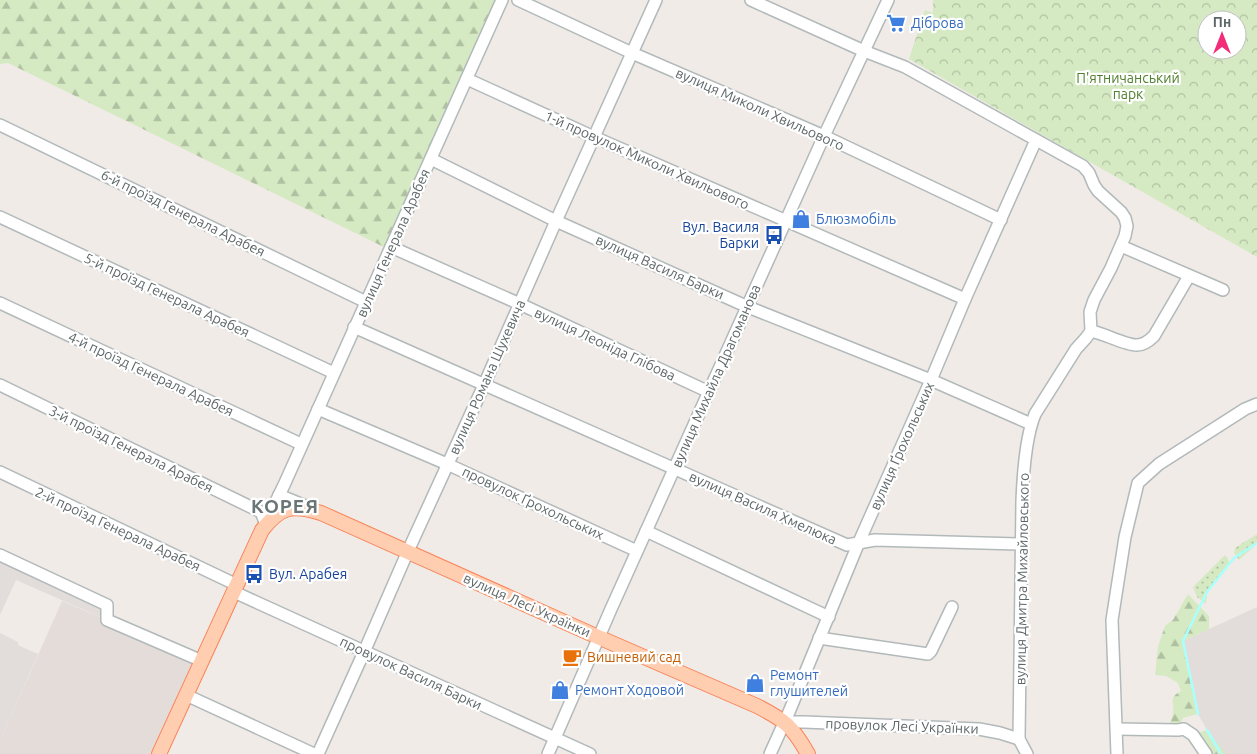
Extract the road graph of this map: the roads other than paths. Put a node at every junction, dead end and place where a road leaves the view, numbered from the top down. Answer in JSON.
{"nodes":[{"id":1,"x":502,"y":0,"type":"edge"},
{"id":2,"x":518,"y":0,"type":"edge"},
{"id":3,"x":656,"y":0,"type":"edge"},
{"id":4,"x":751,"y":0,"type":"edge"},
{"id":5,"x":888,"y":0,"type":"edge"},
{"id":6,"x":864,"y":51,"type":"junction"},
{"id":7,"x":632,"y":53,"type":"junction"},
{"id":8,"x":467,"y":79,"type":"junction"},
{"id":9,"x":0,"y":125,"type":"edge"},
{"id":10,"x":824,"y":136,"type":"junction"},
{"id":11,"x":594,"y":137,"type":"junction"},
{"id":12,"x":1036,"y":140,"type":"junction"},
{"id":13,"x":431,"y":160,"type":"junction"},
{"id":14,"x":0,"y":217,"type":"edge"},
{"id":15,"x":1001,"y":220,"type":"junction"},
{"id":16,"x":556,"y":221,"type":"junction"},
{"id":17,"x":786,"y":222,"type":"junction"},
{"id":18,"x":1121,"y":246,"type":"junction"},
{"id":19,"x":391,"y":247,"type":"junction"},
{"id":20,"x":1190,"y":276,"type":"junction"},
{"id":21,"x":1224,"y":290,"type":"dead end"},
{"id":22,"x":965,"y":299,"type":"junction"},
{"id":23,"x":366,"y":302,"type":"junction"},
{"id":24,"x":0,"y":303,"type":"edge"},
{"id":25,"x":520,"y":304,"type":"junction"},
{"id":26,"x":748,"y":307,"type":"junction"},
{"id":27,"x":354,"y":327,"type":"junction"},
{"id":28,"x":1091,"y":330,"type":"junction"},
{"id":29,"x":334,"y":373,"type":"junction"},
{"id":30,"x":931,"y":380,"type":"junction"},
{"id":31,"x":0,"y":385,"type":"edge"},
{"id":32,"x":484,"y":385,"type":"junction"},
{"id":33,"x":709,"y":392,"type":"junction"},
{"id":34,"x":1257,"y":404,"type":"edge"},
{"id":35,"x":318,"y":409,"type":"junction"},
{"id":36,"x":1031,"y":424,"type":"junction"},
{"id":37,"x":301,"y":444,"type":"junction"},
{"id":38,"x":448,"y":464,"type":"junction"},
{"id":39,"x":674,"y":469,"type":"junction"},
{"id":40,"x":0,"y":472,"type":"edge"},
{"id":41,"x":281,"y":490,"type":"junction"},
{"id":42,"x":321,"y":512,"type":"junction"},
{"id":43,"x":263,"y":521,"type":"junction"},
{"id":44,"x":646,"y":532,"type":"junction"},
{"id":45,"x":859,"y":542,"type":"junction"},
{"id":46,"x":1022,"y":544,"type":"junction"},
{"id":47,"x":408,"y":551,"type":"junction"},
{"id":48,"x":637,"y":551,"type":"junction"},
{"id":49,"x":0,"y":555,"type":"edge"},
{"id":50,"x":235,"y":588,"type":"junction"},
{"id":51,"x":952,"y":607,"type":"dead end"},
{"id":52,"x":829,"y":617,"type":"junction"},
{"id":53,"x":598,"y":637,"type":"junction"},
{"id":54,"x":820,"y":638,"type":"junction"},
{"id":55,"x":364,"y":652,"type":"junction"},
{"id":56,"x":202,"y":661,"type":"junction"},
{"id":57,"x":186,"y":695,"type":"junction"},
{"id":58,"x":784,"y":722,"type":"junction"},
{"id":59,"x":1117,"y":729,"type":"junction"},
{"id":60,"x":555,"y":739,"type":"junction"},
{"id":61,"x":1019,"y":739,"type":"junction"},
{"id":62,"x":160,"y":754,"type":"edge"},
{"id":63,"x":314,"y":754,"type":"edge"},
{"id":64,"x":318,"y":754,"type":"edge"},
{"id":65,"x":548,"y":754,"type":"edge"},
{"id":66,"x":590,"y":754,"type":"edge"},
{"id":67,"x":770,"y":754,"type":"edge"},
{"id":68,"x":808,"y":754,"type":"edge"},
{"id":69,"x":1026,"y":754,"type":"edge"},
{"id":70,"x":1117,"y":754,"type":"edge"},
{"id":71,"x":1206,"y":754,"type":"edge"}],
"edges":[{"from":1,"to":8,"type":"street","name":"вулиця Генерала Арабея"},
{"from":2,"to":7,"type":"street","name":"вулиця Миколи Хвильового"},
{"from":3,"to":7,"type":"street","name":"вулиця Романа Шухевича"},
{"from":4,"to":6,"type":"street"},
{"from":5,"to":6,"type":"street","name":"вулиця Михайла Драгоманова"},
{"from":6,"to":10,"type":"street","name":"вулиця Михайла Драгоманова"},
{"from":6,"to":12,"type":"street"},
{"from":7,"to":10,"type":"street","name":"вулиця Миколи Хвильового"},
{"from":7,"to":11,"type":"street","name":"вулиця Романа Шухевича"},
{"from":8,"to":11,"type":"street","name":"1-й провулок Миколи Хвильового"},
{"from":8,"to":13,"type":"street","name":"вулиця Генерала Арабея"},
{"from":9,"to":23,"type":"street","name":"6-й проїзд Генерала Арабея"},
{"from":10,"to":15,"type":"street","name":"вулиця Миколи Хвильового"},
{"from":10,"to":17,"type":"street","name":"вулиця Михайла Драгоманова"},
{"from":11,"to":16,"type":"street","name":"вулиця Романа Шухевича"},
{"from":11,"to":17,"type":"street","name":"1-й провулок Миколи Хвильового"},
{"from":12,"to":15,"type":"street","name":"вулиця Ґрохольських"},
{"from":12,"to":18,"type":"street"},
{"from":13,"to":16,"type":"street","name":"вулиця Василя Барки"},
{"from":13,"to":19,"type":"street","name":"вулиця Генерала Арабея"},
{"from":14,"to":29,"type":"street","name":"5-й проїзд Генерала Арабея"},
{"from":15,"to":22,"type":"street","name":"вулиця Ґрохольських"},
{"from":16,"to":25,"type":"street","name":"вулиця Романа Шухевича"},
{"from":16,"to":26,"type":"street","name":"вулиця Василя Барки"},
{"from":17,"to":22,"type":"street","name":"1-й провулок Миколи Хвильового"},
{"from":17,"to":26,"type":"street","name":"вулиця Михайла Драгоманова"},
{"from":18,"to":20,"type":"street"},
{"from":18,"to":28,"type":"street"},
{"from":19,"to":23,"type":"street","name":"вулиця Генерала Арабея"},
{"from":19,"to":25,"type":"street","name":"вулиця Леоніда Глібова"},
{"from":20,"to":21,"type":"street"},
{"from":20,"to":28,"type":"street"},
{"from":22,"to":30,"type":"street","name":"вулиця Ґрохольських"},
{"from":23,"to":27,"type":"street","name":"вулиця Генерала Арабея"},
{"from":24,"to":37,"type":"street","name":"4-й проїзд Генерала Арабея"},
{"from":25,"to":32,"type":"street","name":"вулиця Романа Шухевича"},
{"from":25,"to":33,"type":"street","name":"вулиця Леоніда Глібова"},
{"from":26,"to":30,"type":"street","name":"вулиця Василя Барки"},
{"from":26,"to":33,"type":"street","name":"вулиця Михайла Драгоманова"},
{"from":27,"to":29,"type":"street","name":"вулиця Генерала Арабея"},
{"from":27,"to":32,"type":"street","name":"вулиця Василя Хмелюка"},
{"from":28,"to":36,"type":"street","name":"вулиця Дмитра Михайловського"},
{"from":29,"to":35,"type":"street","name":"вулиця Генерала Арабея"},
{"from":30,"to":36,"type":"street","name":"вулиця Василя Барки"},
{"from":30,"to":45,"type":"street","name":"вулиця Ґрохольських"},
{"from":31,"to":43,"type":"street","name":"3-й проїзд Генерала Арабея"},
{"from":32,"to":38,"type":"street","name":"вулиця Романа Шухевича"},
{"from":32,"to":39,"type":"street","name":"вулиця Василя Хмелюка"},
{"from":33,"to":39,"type":"street","name":"вулиця Михайла Драгоманова"},
{"from":34,"to":59,"type":"street"},
{"from":35,"to":37,"type":"street","name":"вулиця Генерала Арабея"},
{"from":35,"to":38,"type":"street","name":"провулок Ґрохольських"},
{"from":36,"to":46,"type":"street","name":"вулиця Дмитра Михайловського"},
{"from":37,"to":41,"type":"street","name":"вулиця Генерала Арабея"},
{"from":38,"to":47,"type":"street","name":"вулиця Романа Шухевича"},
{"from":38,"to":48,"type":"street","name":"провулок Ґрохольських"},
{"from":39,"to":44,"type":"street","name":"вулиця Михайла Драгоманова"},
{"from":39,"to":45,"type":"street","name":"вулиця Василя Хмелюка"},
{"from":40,"to":50,"type":"street","name":"2-й проїзд Генерала Арабея"},
{"from":41,"to":42,"type":"street"},
{"from":41,"to":43,"type":"street","name":"вулиця Генерала Арабея"},
{"from":42,"to":43,"type":"main road","name":"вулиця Лесі Українки"},
{"from":42,"to":47,"type":"main road","name":"вулиця Лесі Українки"},
{"from":43,"to":50,"type":"main road"},
{"from":44,"to":48,"type":"street","name":"вулиця Михайла Драгоманова"},
{"from":44,"to":52,"type":"street"},
{"from":45,"to":46,"type":"street","name":"вулиця Василя Хмелюка"},
{"from":45,"to":52,"type":"street","name":"вулиця Ґрохольських"},
{"from":46,"to":61,"type":"street","name":"вулиця Дмитра Михайловського"},
{"from":47,"to":53,"type":"main road","name":"вулиця Лесі Українки"},
{"from":47,"to":55,"type":"street","name":"вулиця Романа Шухевича"},
{"from":48,"to":53,"type":"street","name":"вулиця Михайла Драгоманова"},
{"from":49,"to":56,"type":"street"},
{"from":50,"to":55,"type":"street","name":"провулок Василя Барки"},
{"from":50,"to":56,"type":"main road"},
{"from":51,"to":54,"type":"street"},
{"from":52,"to":54,"type":"street","name":"вулиця Ґрохольських"},
{"from":53,"to":58,"type":"main road","name":"вулиця Лесі Українки"},
{"from":53,"to":60,"type":"street","name":"вулиця Михайла Драгоманова"},
{"from":54,"to":58,"type":"street","name":"вулиця Ґрохольських"},
{"from":55,"to":60,"type":"street","name":"провулок Василя Барки"},
{"from":55,"to":64,"type":"street","name":"вулиця Романа Шухевича"},
{"from":56,"to":57,"type":"main road"},
{"from":57,"to":62,"type":"main road"},
{"from":57,"to":63,"type":"street"},
{"from":58,"to":61,"type":"street","name":"провулок Лесі Українки"},
{"from":58,"to":67,"type":"street","name":"вулиця Ґрохольських"},
{"from":58,"to":68,"type":"main road","name":"вулиця Лесі Українки"},
{"from":59,"to":70,"type":"street"},
{"from":59,"to":71,"type":"street"},
{"from":60,"to":65,"type":"street","name":"вулиця Михайла Драгоманова"},
{"from":60,"to":66,"type":"street","name":"провулок Василя Барки"},
{"from":61,"to":69,"type":"street","name":"вулиця Дмитра Михайловського"}]}
